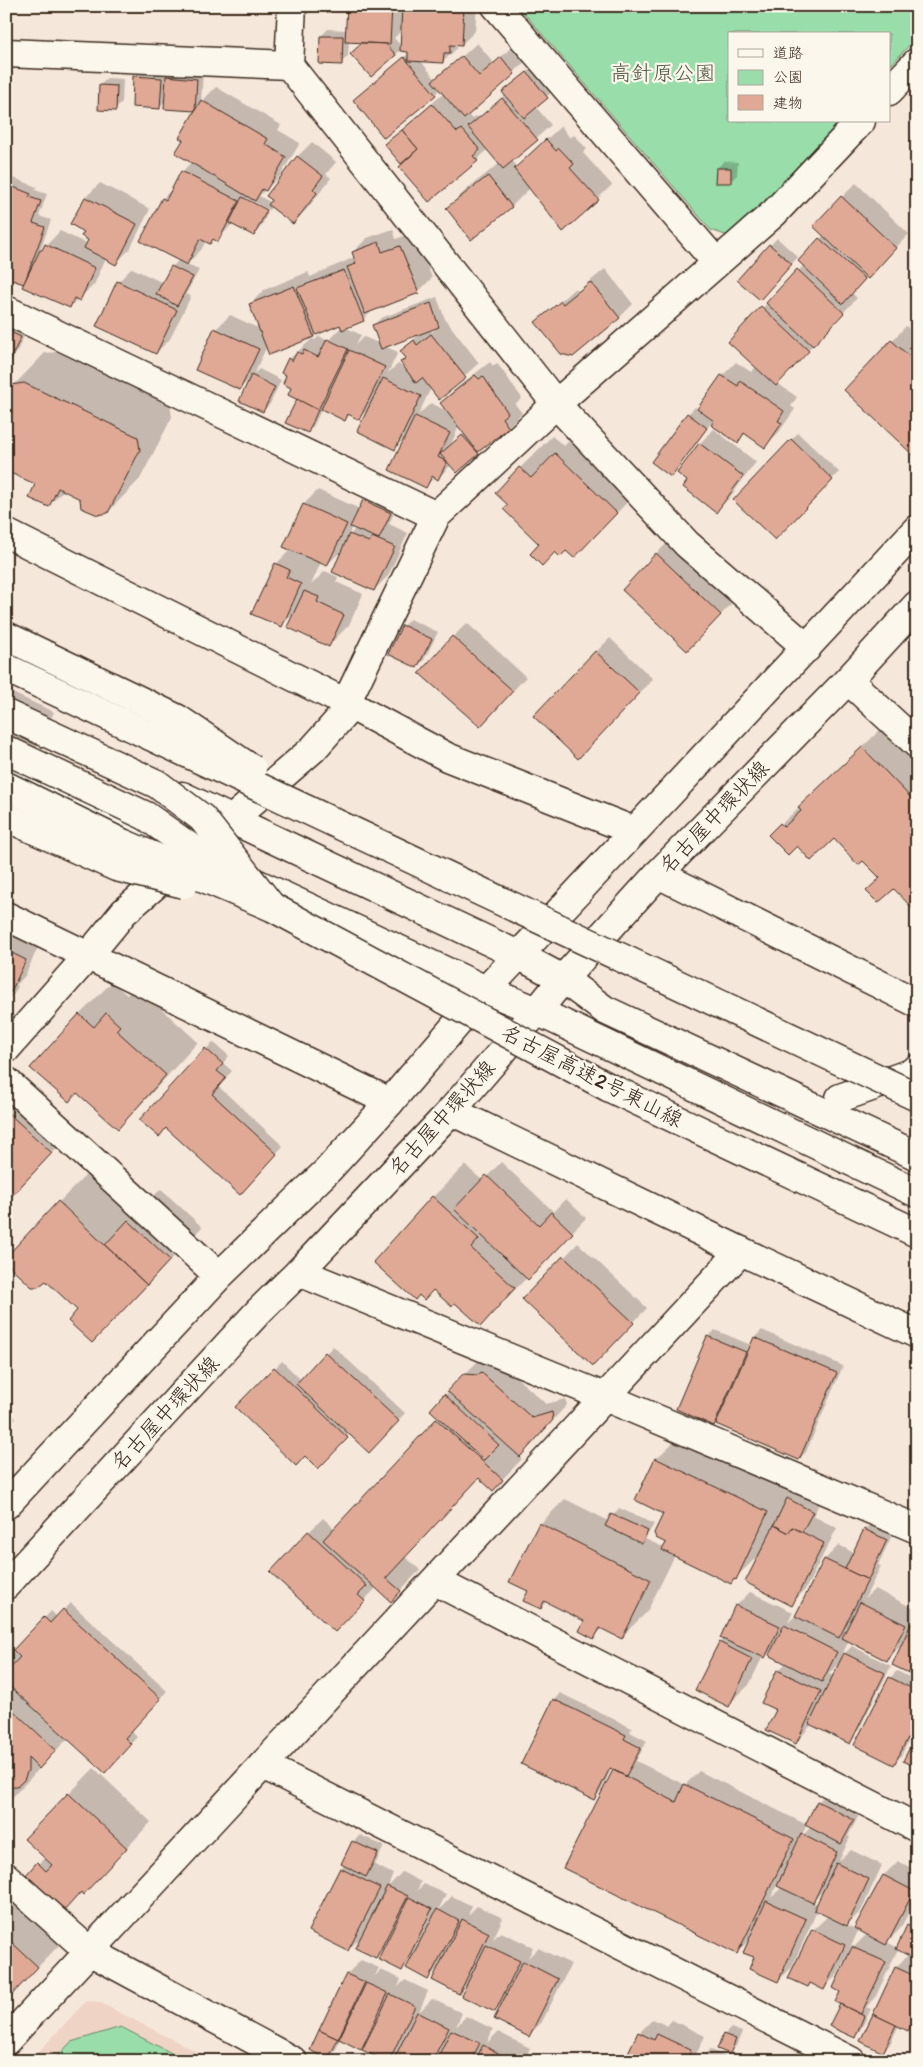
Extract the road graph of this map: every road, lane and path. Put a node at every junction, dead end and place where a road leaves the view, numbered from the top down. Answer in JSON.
{"nodes":[{"id":1,"x":292,"y":6,"type":"edge"},
{"id":2,"x":496,"y":6,"type":"edge"},
{"id":3,"x":6,"y":53,"type":"edge"},
{"id":4,"x":917,"y":62,"type":"edge"},
{"id":5,"x":289,"y":65,"type":"junction"},
{"id":6,"x":890,"y":90,"type":"edge"},
{"id":7,"x":860,"y":122,"type":"edge"},
{"id":8,"x":716,"y":262,"type":"junction"},
{"id":9,"x":6,"y":310,"type":"edge"},
{"id":10,"x":556,"y":404,"type":"junction"},
{"id":11,"x":436,"y":516,"type":"junction"},
{"id":12,"x":917,"y":529,"type":"edge"},
{"id":13,"x":6,"y":533,"type":"edge"},
{"id":14,"x":917,"y":604,"type":"edge"},
{"id":15,"x":6,"y":636,"type":"edge"},
{"id":16,"x":807,"y":648,"type":"junction"},
{"id":17,"x":6,"y":668,"type":"edge"},
{"id":18,"x":848,"y":680,"type":"junction"},
{"id":19,"x":348,"y":705,"type":"junction"},
{"id":20,"x":6,"y":714,"type":"edge"},
{"id":21,"x":917,"y":744,"type":"edge"},
{"id":22,"x":6,"y":750,"type":"edge"},
{"id":23,"x":6,"y":766,"type":"edge"},
{"id":24,"x":6,"y":786,"type":"edge"},
{"id":25,"x":6,"y":817,"type":"edge"},
{"id":26,"x":323,"y":817,"type":"junction"},
{"id":27,"x":231,"y":820,"type":"junction"},
{"id":28,"x":634,"y":831,"type":"junction"},
{"id":29,"x":192,"y":853,"type":"junction"},
{"id":30,"x":658,"y":874,"type":"junction"},
{"id":31,"x":272,"y":907,"type":"junction"},
{"id":32,"x":6,"y":916,"type":"edge"},
{"id":33,"x":518,"y":955,"type":"junction"},
{"id":34,"x":88,"y":956,"type":"junction"},
{"id":35,"x":563,"y":979,"type":"junction"},
{"id":36,"x":486,"y":990,"type":"junction"},
{"id":37,"x":917,"y":1003,"type":"edge"},
{"id":38,"x":537,"y":1011,"type":"junction"},
{"id":39,"x":6,"y":1049,"type":"edge"},
{"id":40,"x":917,"y":1069,"type":"edge"},
{"id":41,"x":6,"y":1081,"type":"edge"},
{"id":42,"x":917,"y":1097,"type":"edge"},
{"id":43,"x":840,"y":1098,"type":"dead end"},
{"id":44,"x":390,"y":1102,"type":"junction"},
{"id":45,"x":451,"y":1111,"type":"junction"},
{"id":46,"x":917,"y":1156,"type":"edge"},
{"id":47,"x":917,"y":1192,"type":"edge"},
{"id":48,"x":917,"y":1233,"type":"edge"},
{"id":49,"x":740,"y":1251,"type":"junction"},
{"id":50,"x":300,"y":1272,"type":"junction"},
{"id":51,"x":219,"y":1276,"type":"junction"},
{"id":52,"x":917,"y":1334,"type":"edge"},
{"id":53,"x":605,"y":1397,"type":"junction"},
{"id":54,"x":6,"y":1505,"type":"edge"},
{"id":55,"x":917,"y":1529,"type":"edge"},
{"id":56,"x":435,"y":1581,"type":"junction"},
{"id":57,"x":6,"y":1585,"type":"edge"},
{"id":58,"x":263,"y":1765,"type":"junction"},
{"id":59,"x":917,"y":1828,"type":"edge"},
{"id":60,"x":6,"y":1876,"type":"edge"},
{"id":61,"x":89,"y":1951,"type":"junction"},
{"id":62,"x":6,"y":2041,"type":"edge"},
{"id":63,"x":293,"y":2061,"type":"edge"},
{"id":64,"x":851,"y":2061,"type":"edge"}],
"edges":[{"from":1,"to":5,"type":"main road"},
{"from":2,"to":8,"type":"main road"},
{"from":3,"to":5,"type":"main road"},
{"from":4,"to":6,"type":"main road"},
{"from":5,"to":10,"type":"main road"},
{"from":7,"to":8,"type":"main road"},
{"from":8,"to":10,"type":"main road"},
{"from":9,"to":11,"type":"main road"},
{"from":10,"to":11,"type":"main road"},
{"from":10,"to":16,"type":"main road"},
{"from":11,"to":19,"type":"main road"},
{"from":12,"to":16,"type":"main road"},
{"from":13,"to":19,"type":"main road"},
{"from":14,"to":18,"type":"main road","name":"名古屋中環状線"},
{"from":15,"to":26,"type":"main road","bridge":true},
{"from":16,"to":28,"type":"main road"},
{"from":17,"to":26,"type":"main road","bridge":true},
{"from":18,"to":21,"type":"main road"},
{"from":18,"to":30,"type":"main road","name":"名古屋中環状線"},
{"from":19,"to":27,"type":"main road"},
{"from":19,"to":28,"type":"main road"},
{"from":20,"to":27,"type":"main road"},
{"from":20,"to":31,"type":"main road","bridge":true},
{"from":22,"to":31,"type":"main road","bridge":true},
{"from":23,"to":29,"type":"main road"},
{"from":24,"to":31,"type":"main road","bridge":true},
{"from":25,"to":31,"type":"main road","bridge":true},
{"from":26,"to":42,"type":"main road","bridge":true},
{"from":27,"to":29,"type":"main road"},
{"from":27,"to":33,"type":"main road"},
{"from":28,"to":33,"type":"main road"},
{"from":29,"to":34,"type":"main road"},
{"from":29,"to":36,"type":"main road"},
{"from":30,"to":35,"type":"main road","name":"名古屋中環状線"},
{"from":30,"to":37,"type":"main road"},
{"from":31,"to":48,"type":"main road","name":"名古屋高速2号東山線","bridge":true},
{"from":32,"to":34,"type":"main road"},
{"from":33,"to":35,"type":"main road"},
{"from":33,"to":36,"type":"main road"},
{"from":34,"to":39,"type":"main road"},
{"from":34,"to":44,"type":"main road"},
{"from":35,"to":38,"type":"main road","name":"名古屋中環状線"},
{"from":35,"to":46,"type":"main road"},
{"from":36,"to":38,"type":"main road"},
{"from":36,"to":44,"type":"main road"},
{"from":38,"to":45,"type":"main road","name":"名古屋中環状線"},
{"from":38,"to":47,"type":"main road"},
{"from":40,"to":43,"type":"main road"},
{"from":41,"to":51,"type":"main road"},
{"from":44,"to":51,"type":"main road"},
{"from":45,"to":49,"type":"main road"},
{"from":45,"to":50,"type":"main road","name":"名古屋中環状線"},
{"from":49,"to":52,"type":"main road"},
{"from":49,"to":53,"type":"main road"},
{"from":50,"to":53,"type":"main road"},
{"from":50,"to":57,"type":"main road","name":"名古屋中環状線"},
{"from":51,"to":54,"type":"main road"},
{"from":53,"to":55,"type":"main road"},
{"from":53,"to":56,"type":"main road"},
{"from":56,"to":58,"type":"main road"},
{"from":56,"to":59,"type":"main road"},
{"from":58,"to":61,"type":"main road"},
{"from":58,"to":64,"type":"main road"},
{"from":60,"to":61,"type":"main road"},
{"from":61,"to":62,"type":"main road"},
{"from":61,"to":63,"type":"main road"}]}
